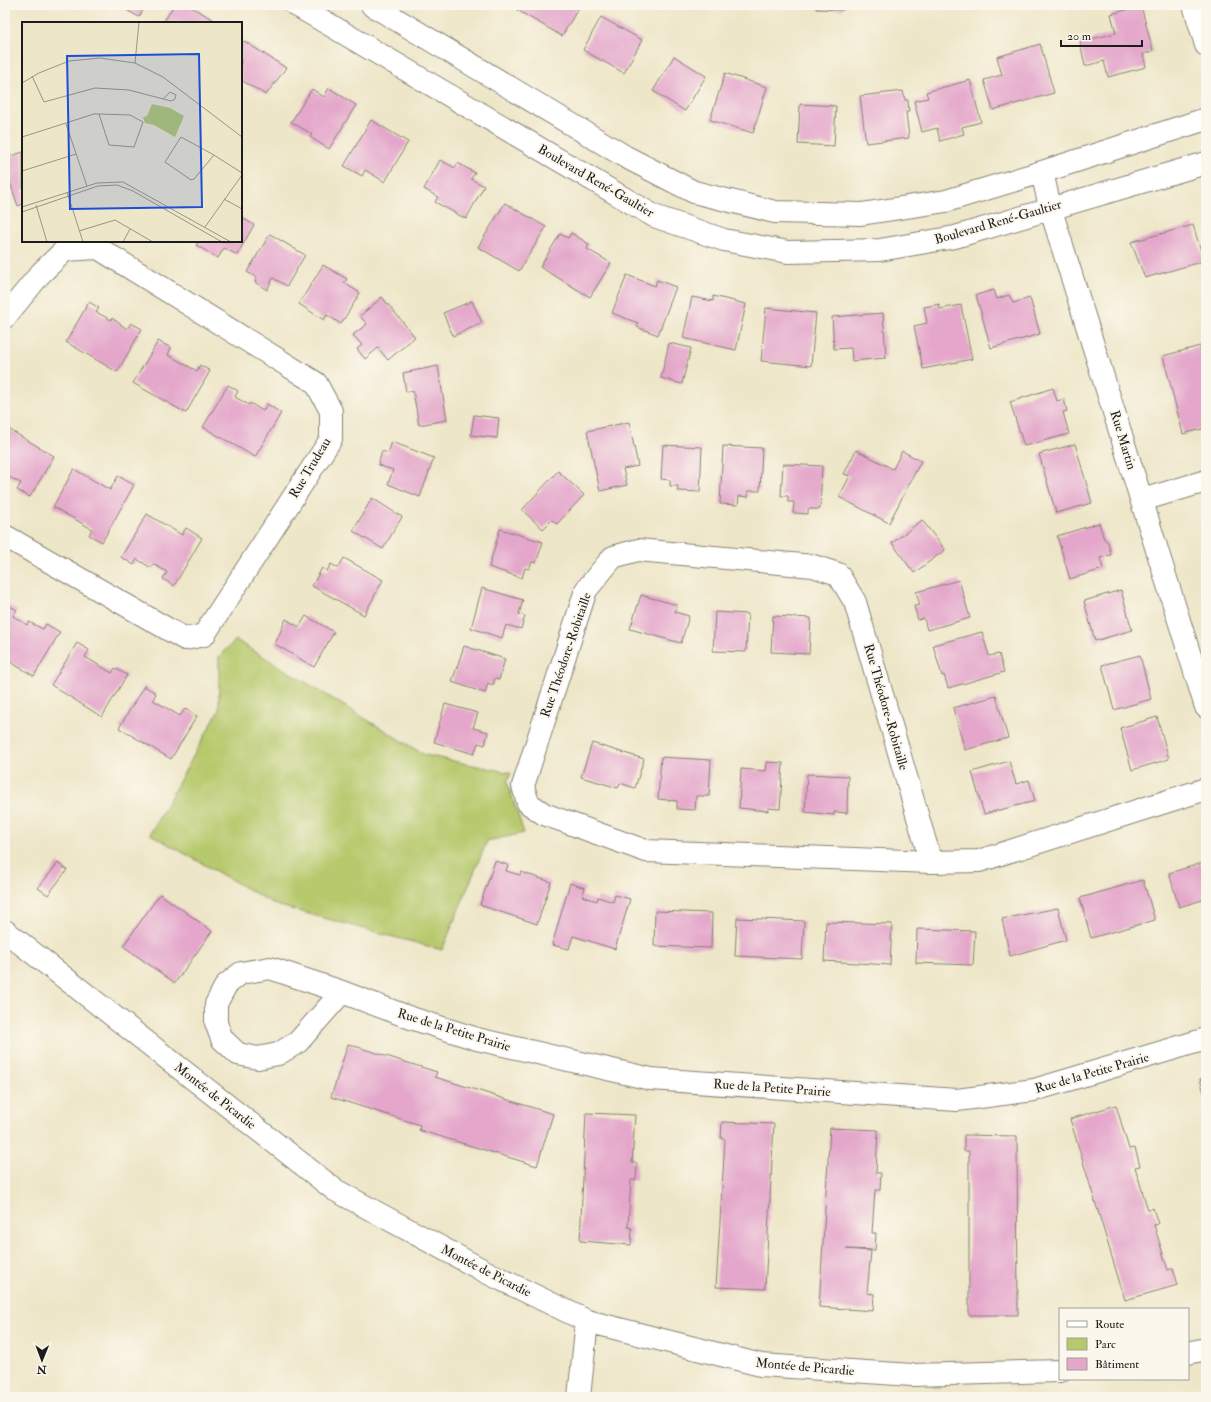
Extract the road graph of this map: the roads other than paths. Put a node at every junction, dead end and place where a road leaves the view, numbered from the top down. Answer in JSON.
{"nodes":[{"id":1,"x":296,"y":5,"type":"edge"},
{"id":2,"x":372,"y":5,"type":"edge"},
{"id":3,"x":1194,"y":5,"type":"edge"},
{"id":4,"x":1206,"y":45,"type":"edge"},
{"id":5,"x":1206,"y":119,"type":"edge"},
{"id":6,"x":1206,"y":163,"type":"edge"},
{"id":7,"x":1042,"y":172,"type":"junction"},
{"id":8,"x":1050,"y":207,"type":"junction"},
{"id":9,"x":5,"y":317,"type":"edge"},
{"id":10,"x":1206,"y":481,"type":"edge"},
{"id":11,"x":1142,"y":500,"type":"junction"},
{"id":12,"x":5,"y":536,"type":"edge"},
{"id":13,"x":1206,"y":707,"type":"edge"},
{"id":14,"x":1206,"y":789,"type":"edge"},
{"id":15,"x":931,"y":862,"type":"junction"},
{"id":16,"x":5,"y":931,"type":"edge"},
{"id":17,"x":342,"y":992,"type":"junction"},
{"id":18,"x":1206,"y":1039,"type":"edge"},
{"id":19,"x":587,"y":1321,"type":"junction"},
{"id":20,"x":1206,"y":1349,"type":"edge"},
{"id":21,"x":1189,"y":1353,"type":"edge"},
{"id":22,"x":1059,"y":1371,"type":"edge"},
{"id":23,"x":579,"y":1397,"type":"edge"}],
"edges":[{"from":1,"to":8,"type":"street","name":"Boulevard René-Gaultier"},
{"from":2,"to":7,"type":"street"},
{"from":3,"to":4,"type":"street"},
{"from":5,"to":7,"type":"street"},
{"from":6,"to":8,"type":"street","name":"Boulevard René-Gaultier"},
{"from":7,"to":8,"type":"street","name":"Rue Martin"},
{"from":8,"to":11,"type":"street","name":"Rue Martin"},
{"from":9,"to":12,"type":"street","name":"Rue Trudeau"},
{"from":10,"to":11,"type":"street"},
{"from":11,"to":13,"type":"street","name":"Rue Martin"},
{"from":14,"to":15,"type":"street","name":"Rue Théodore-Robitaille"},
{"from":15,"to":15,"type":"street","name":"Rue Théodore-Robitaille"},
{"from":16,"to":19,"type":"street","name":"Montée de Picardie"},
{"from":17,"to":17,"type":"street","name":"Rue de la Petite Prairie"},
{"from":17,"to":18,"type":"street","name":"Rue de la Petite Prairie"},
{"from":19,"to":22,"type":"street","name":"Montée de Picardie"},
{"from":19,"to":23,"type":"street"},
{"from":20,"to":21,"type":"street"}]}
